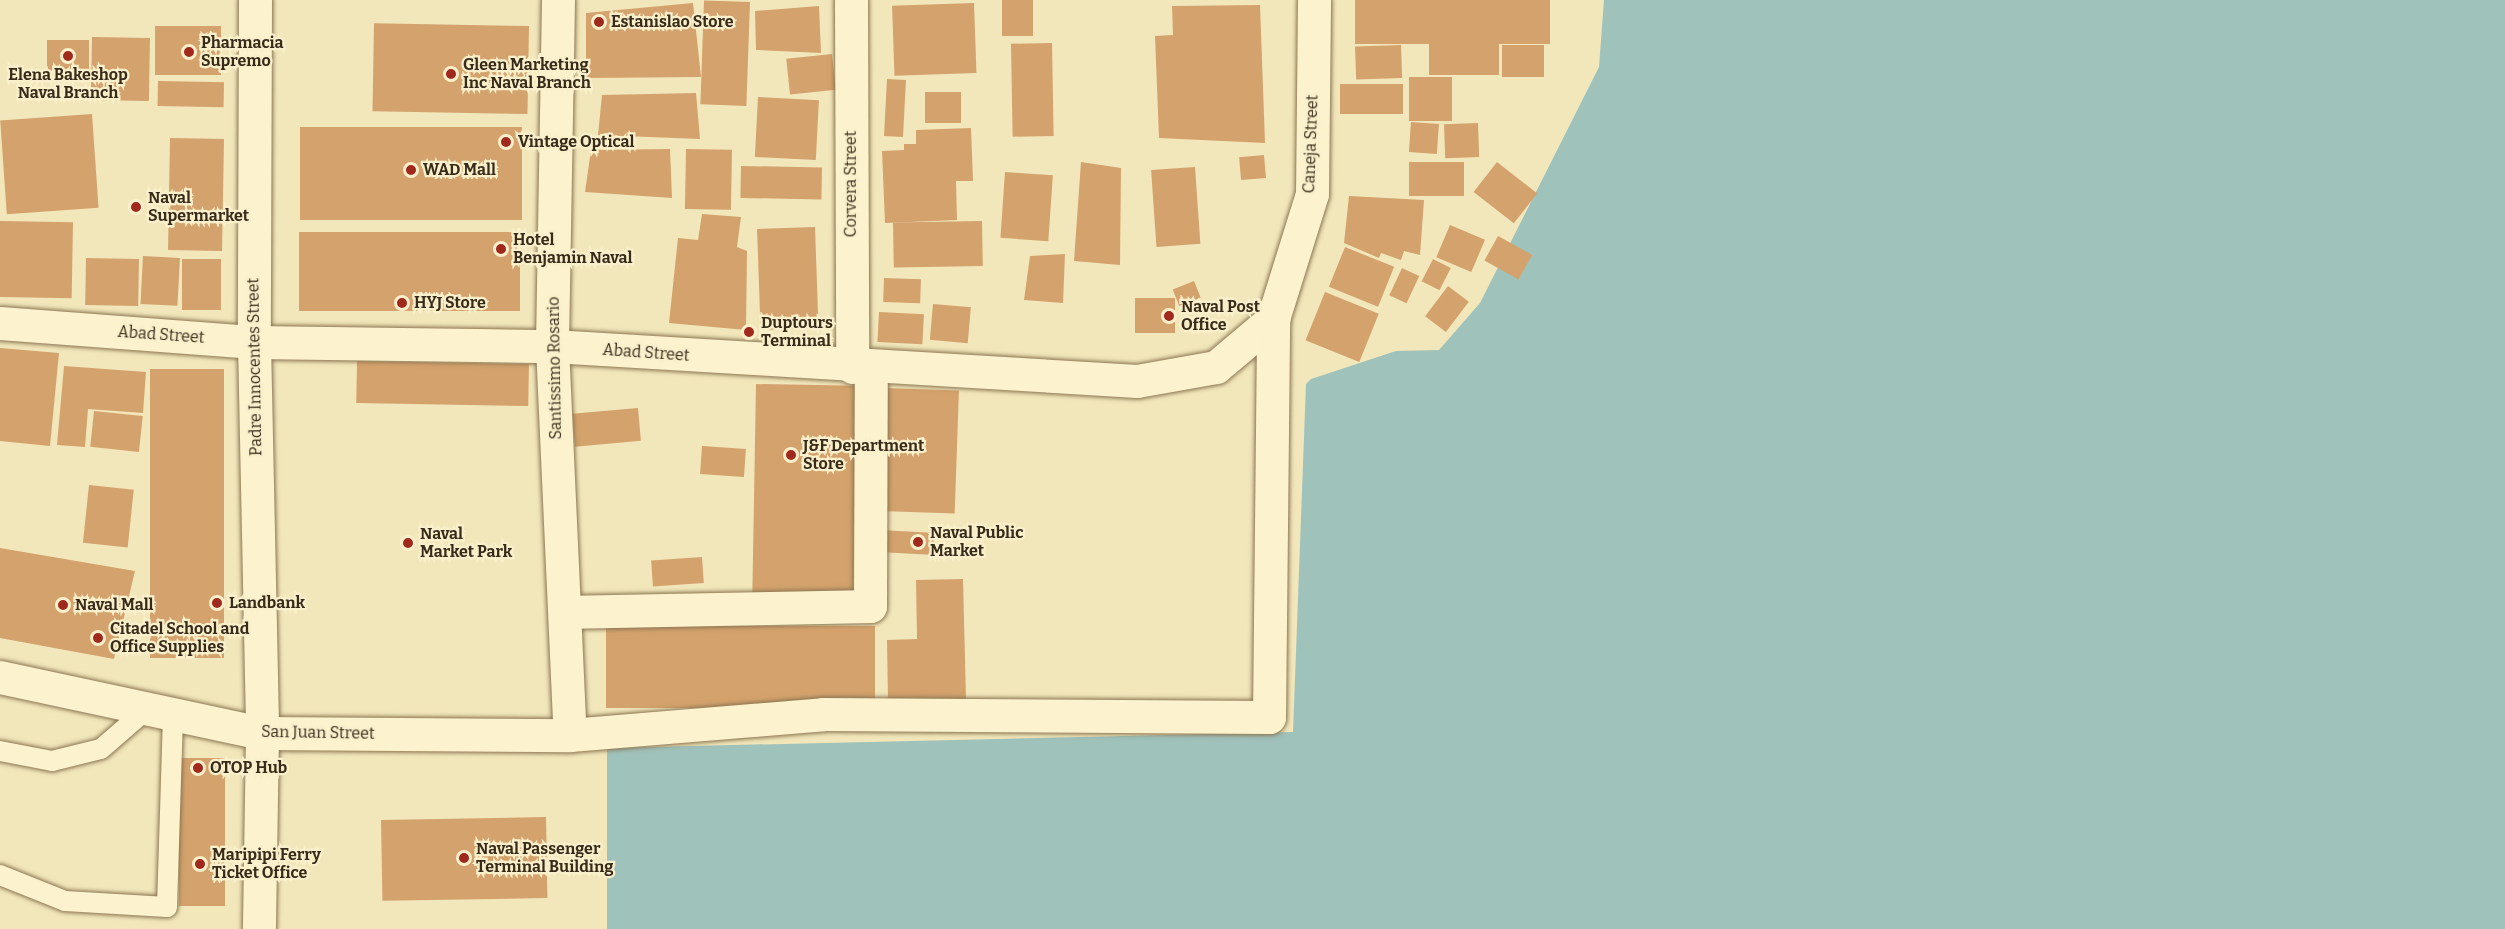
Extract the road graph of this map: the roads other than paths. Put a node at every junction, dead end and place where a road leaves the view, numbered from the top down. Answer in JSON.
{"nodes":[{"id":1,"x":255,"y":0,"type":"edge"},
{"id":2,"x":558,"y":0,"type":"edge"},
{"id":3,"x":851,"y":0,"type":"edge"},
{"id":4,"x":1314,"y":0,"type":"edge"},
{"id":5,"x":1273,"y":319,"type":"junction"},
{"id":6,"x":0,"y":323,"type":"edge"},
{"id":7,"x":254,"y":342,"type":"junction"},
{"id":8,"x":552,"y":346,"type":"junction"},
{"id":9,"x":861,"y":367,"type":"junction"},
{"id":10,"x":565,"y":612,"type":"junction"},
{"id":11,"x":0,"y":678,"type":"edge"},
{"id":12,"x":160,"y":711,"type":"junction"},
{"id":13,"x":262,"y":733,"type":"junction"},
{"id":14,"x":570,"y":735,"type":"junction"},
{"id":15,"x":0,"y":751,"type":"edge"},
{"id":16,"x":0,"y":875,"type":"edge"},
{"id":17,"x":259,"y":929,"type":"edge"}],
"edges":[{"from":1,"to":7,"type":"street","name":"Padre Innocentes Street"},
{"from":2,"to":8,"type":"street","name":"Santissimo Rosario"},
{"from":3,"to":9,"type":"street","name":"Corvera Street"},
{"from":4,"to":5,"type":"street","name":"Caneja Street"},
{"from":5,"to":9,"type":"street","name":"Abad Street"},
{"from":5,"to":14,"type":"street","name":"Caneja Street"},
{"from":6,"to":7,"type":"street","name":"Abad Street"},
{"from":7,"to":8,"type":"street","name":"Abad Street"},
{"from":7,"to":13,"type":"street","name":"Padre Innocentes Street"},
{"from":8,"to":9,"type":"street","name":"Abad Street"},
{"from":8,"to":10,"type":"street","name":"Santissimo Rosario"},
{"from":9,"to":10,"type":"street","name":"Corvera Street"},
{"from":10,"to":14,"type":"street","name":"Santissimo Rosario"},
{"from":11,"to":12,"type":"street","name":"San Juan Street"},
{"from":12,"to":13,"type":"street","name":"San Juan Street"},
{"from":12,"to":15,"type":"lane"},
{"from":12,"to":16,"type":"lane"},
{"from":13,"to":14,"type":"street","name":"San Juan Street"},
{"from":13,"to":17,"type":"street","name":"Padre Innocentes Street"}]}
